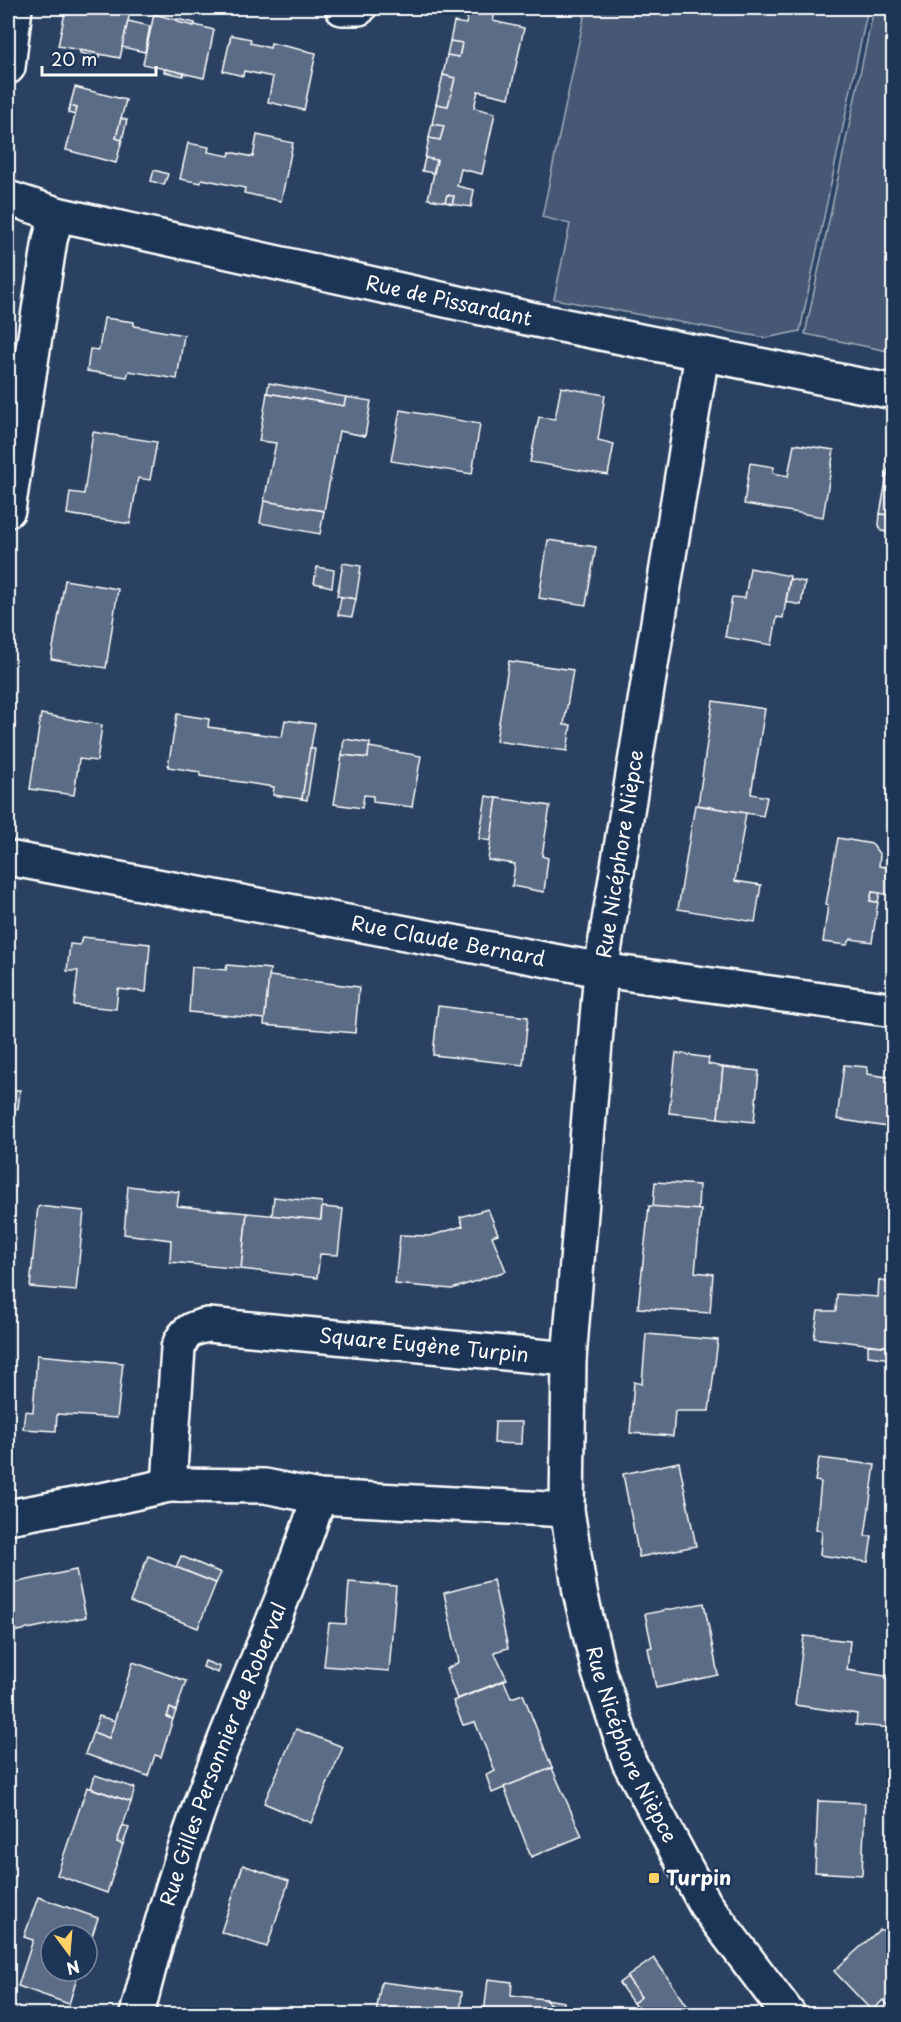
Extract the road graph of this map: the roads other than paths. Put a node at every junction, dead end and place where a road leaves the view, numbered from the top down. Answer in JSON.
{"nodes":[{"id":1,"x":15,"y":8,"type":"edge"},
{"id":2,"x":342,"y":8,"type":"edge"},
{"id":3,"x":359,"y":8,"type":"edge"},
{"id":4,"x":8,"y":67,"type":"edge"},
{"id":5,"x":8,"y":198,"type":"edge"},
{"id":6,"x":57,"y":214,"type":"junction"},
{"id":7,"x":702,"y":354,"type":"junction"},
{"id":8,"x":894,"y":392,"type":"edge"},
{"id":9,"x":8,"y":510,"type":"edge"},
{"id":10,"x":8,"y":858,"type":"edge"},
{"id":11,"x":601,"y":970,"type":"junction"},
{"id":12,"x":894,"y":1010,"type":"edge"},
{"id":13,"x":569,"y":1359,"type":"junction"},
{"id":14,"x":169,"y":1485,"type":"junction"},
{"id":15,"x":320,"y":1497,"type":"junction"},
{"id":16,"x":567,"y":1510,"type":"junction"},
{"id":17,"x":8,"y":1517,"type":"edge"},
{"id":18,"x":137,"y":2014,"type":"edge"},
{"id":19,"x":788,"y":2014,"type":"edge"}],
"edges":[{"from":1,"to":4,"type":"street"},
{"from":2,"to":3,"type":"street"},
{"from":5,"to":6,"type":"street","name":"Rue de Pissardant"},
{"from":6,"to":7,"type":"street","name":"Rue de Pissardant"},
{"from":6,"to":9,"type":"street"},
{"from":7,"to":8,"type":"street","name":"Rue de Pissardant"},
{"from":7,"to":11,"type":"street","name":"Rue Nicéphore Nièpce"},
{"from":10,"to":11,"type":"street","name":"Rue Claude Bernard"},
{"from":11,"to":12,"type":"street","name":"Rue Claude Bernard"},
{"from":11,"to":13,"type":"street","name":"Rue Nicéphore Nièpce"},
{"from":13,"to":14,"type":"street","name":"Square Eugène Turpin"},
{"from":13,"to":16,"type":"street"},
{"from":14,"to":15,"type":"street"},
{"from":14,"to":17,"type":"street"},
{"from":15,"to":16,"type":"street"},
{"from":15,"to":18,"type":"street","name":"Rue Gilles Personnier de Roberval"},
{"from":16,"to":19,"type":"street","name":"Rue Nicéphore Nièpce"}]}
